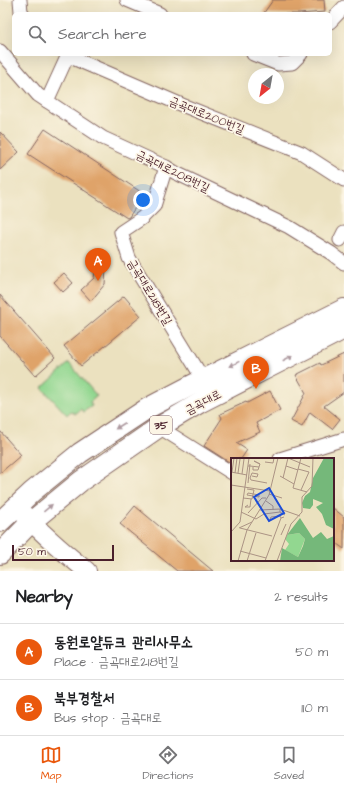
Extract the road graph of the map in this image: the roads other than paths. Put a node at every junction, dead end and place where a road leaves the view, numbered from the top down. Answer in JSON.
{"nodes":[{"id":1,"x":20,"y":0,"type":"edge"},
{"id":2,"x":127,"y":0,"type":"edge"},
{"id":3,"x":344,"y":7,"type":"edge"},
{"id":4,"x":21,"y":12,"type":"edge"},
{"id":5,"x":155,"y":12,"type":"edge"},
{"id":6,"x":332,"y":20,"type":"edge"},
{"id":7,"x":0,"y":51,"type":"edge"},
{"id":8,"x":68,"y":56,"type":"edge"},
{"id":9,"x":70,"y":56,"type":"edge"},
{"id":10,"x":258,"y":56,"type":"edge"},
{"id":11,"x":299,"y":56,"type":"edge"},
{"id":12,"x":47,"y":102,"type":"junction"},
{"id":13,"x":166,"y":167,"type":"junction"},
{"id":14,"x":344,"y":180,"type":"edge"},
{"id":15,"x":344,"y":263,"type":"edge"},
{"id":16,"x":344,"y":309,"type":"edge"},
{"id":17,"x":344,"y":329,"type":"edge"},
{"id":18,"x":203,"y":379,"type":"junction"},
{"id":19,"x":159,"y":427,"type":"junction"},
{"id":20,"x":344,"y":439,"type":"edge"},
{"id":21,"x":283,"y":458,"type":"edge"},
{"id":22,"x":231,"y":472,"type":"edge"},
{"id":23,"x":17,"y":506,"type":"junction"},
{"id":24,"x":0,"y":522,"type":"edge"},
{"id":25,"x":31,"y":522,"type":"junction"},
{"id":26,"x":0,"y":554,"type":"edge"},
{"id":27,"x":87,"y":571,"type":"edge"}],
"edges":[{"from":1,"to":4,"type":"street"},
{"from":2,"to":5,"type":"street"},
{"from":3,"to":6,"type":"street"},
{"from":7,"to":12,"type":"street","name":"금곡대로208번길"},
{"from":8,"to":12,"type":"street"},
{"from":9,"to":14,"type":"street","name":"금곡대로200번길"},
{"from":10,"to":11,"type":"street"},
{"from":12,"to":13,"type":"street","name":"금곡대로208번길"},
{"from":13,"to":15,"type":"street","name":"금곡대로208번길"},
{"from":13,"to":18,"type":"street","name":"금곡대로218번길"},
{"from":16,"to":18,"type":"main road","name":"금곡대로","number":"35","one_way":true},
{"from":19,"to":17,"type":"main road","name":"금곡대로","number":"35","one_way":true},
{"from":18,"to":23,"type":"main road","name":"금곡대로","number":"35","one_way":true},
{"from":19,"to":22,"type":"street"},
{"from":25,"to":19,"type":"main road","name":"금곡대로","number":"35","one_way":true},
{"from":20,"to":21,"type":"street"},
{"from":23,"to":24,"type":"main road","name":"금곡대로","number":"35"},
{"from":23,"to":25,"type":"street"},
{"from":25,"to":26,"type":"main road","name":"금곡대로","number":"35"},
{"from":25,"to":27,"type":"street"}]}
